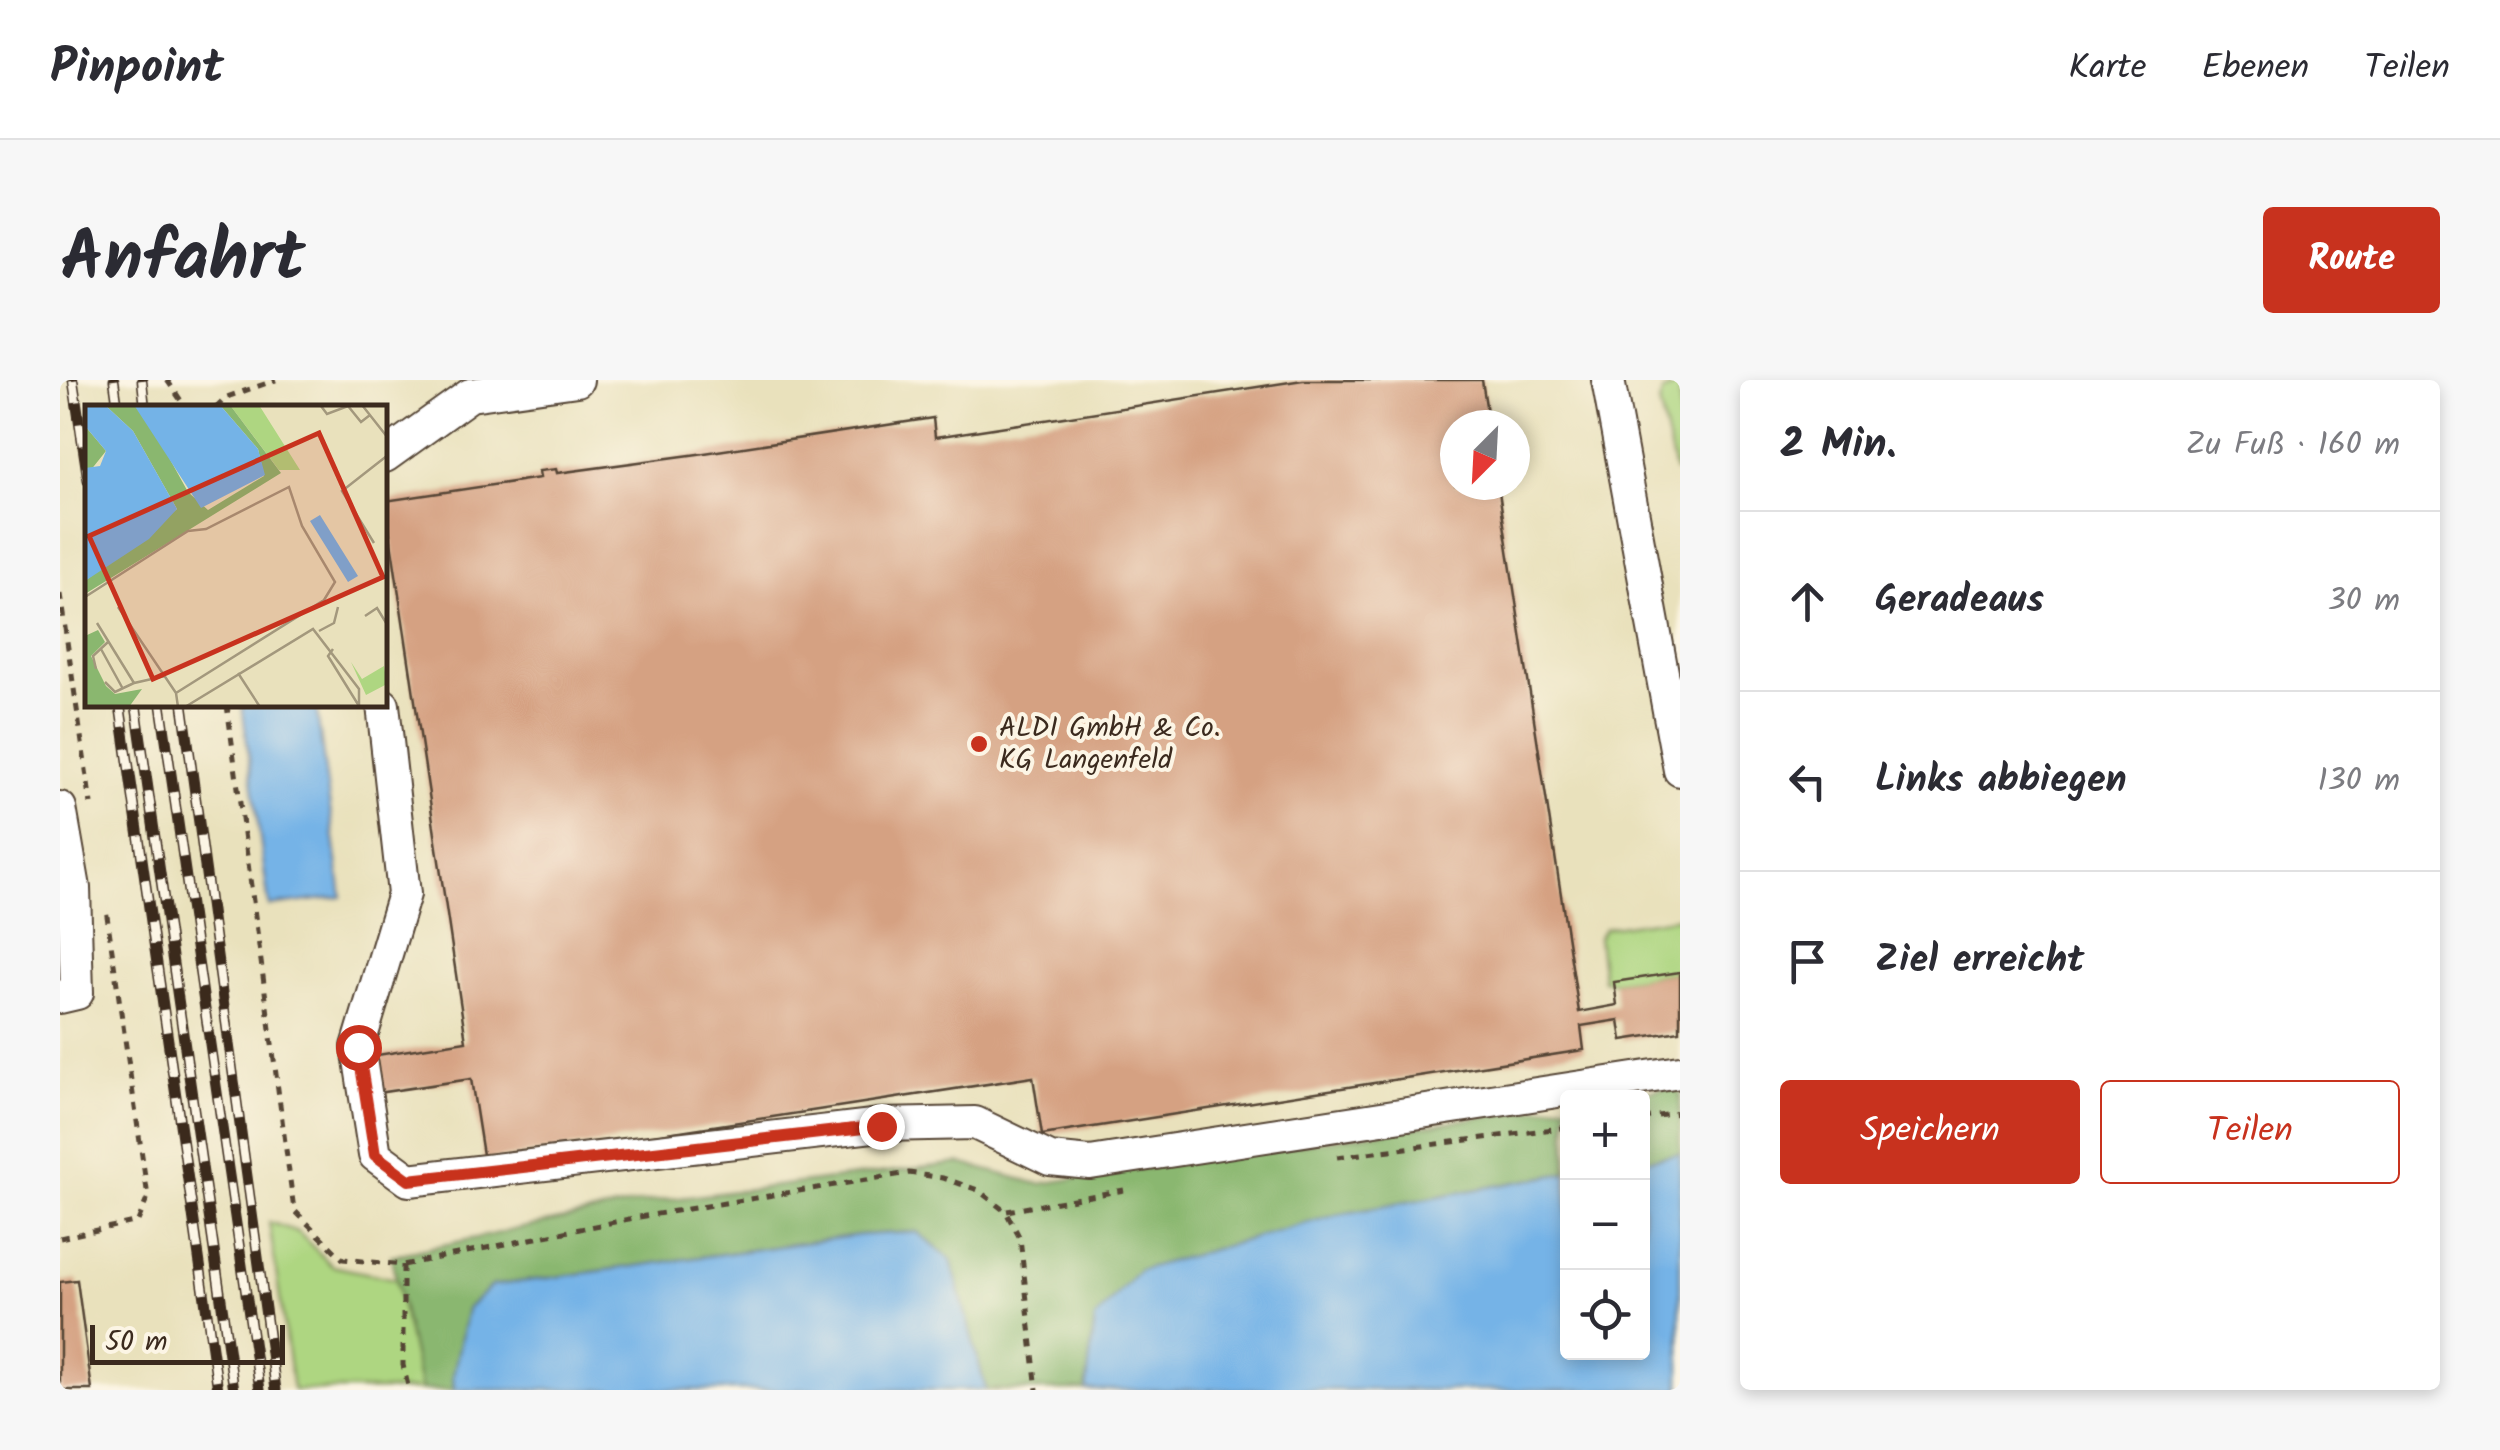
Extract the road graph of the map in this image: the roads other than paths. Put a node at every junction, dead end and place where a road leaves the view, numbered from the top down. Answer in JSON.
{"nodes":[{"id":1,"x":577,"y":380,"type":"edge"},
{"id":2,"x":1608,"y":380,"type":"edge"},
{"id":3,"x":466,"y":388,"type":"edge"},
{"id":4,"x":388,"y":453,"type":"edge"},
{"id":5,"x":384,"y":708,"type":"edge"},
{"id":6,"x":1680,"y":770,"type":"edge"},
{"id":7,"x":60,"y":808,"type":"edge"},
{"id":8,"x":60,"y":997,"type":"edge"},
{"id":9,"x":1680,"y":1072,"type":"edge"}],
"edges":[{"from":1,"to":3,"type":"lane"},
{"from":2,"to":6,"type":"lane"},
{"from":3,"to":4,"type":"lane"},
{"from":5,"to":9,"type":"lane"},
{"from":7,"to":8,"type":"lane"}]}
